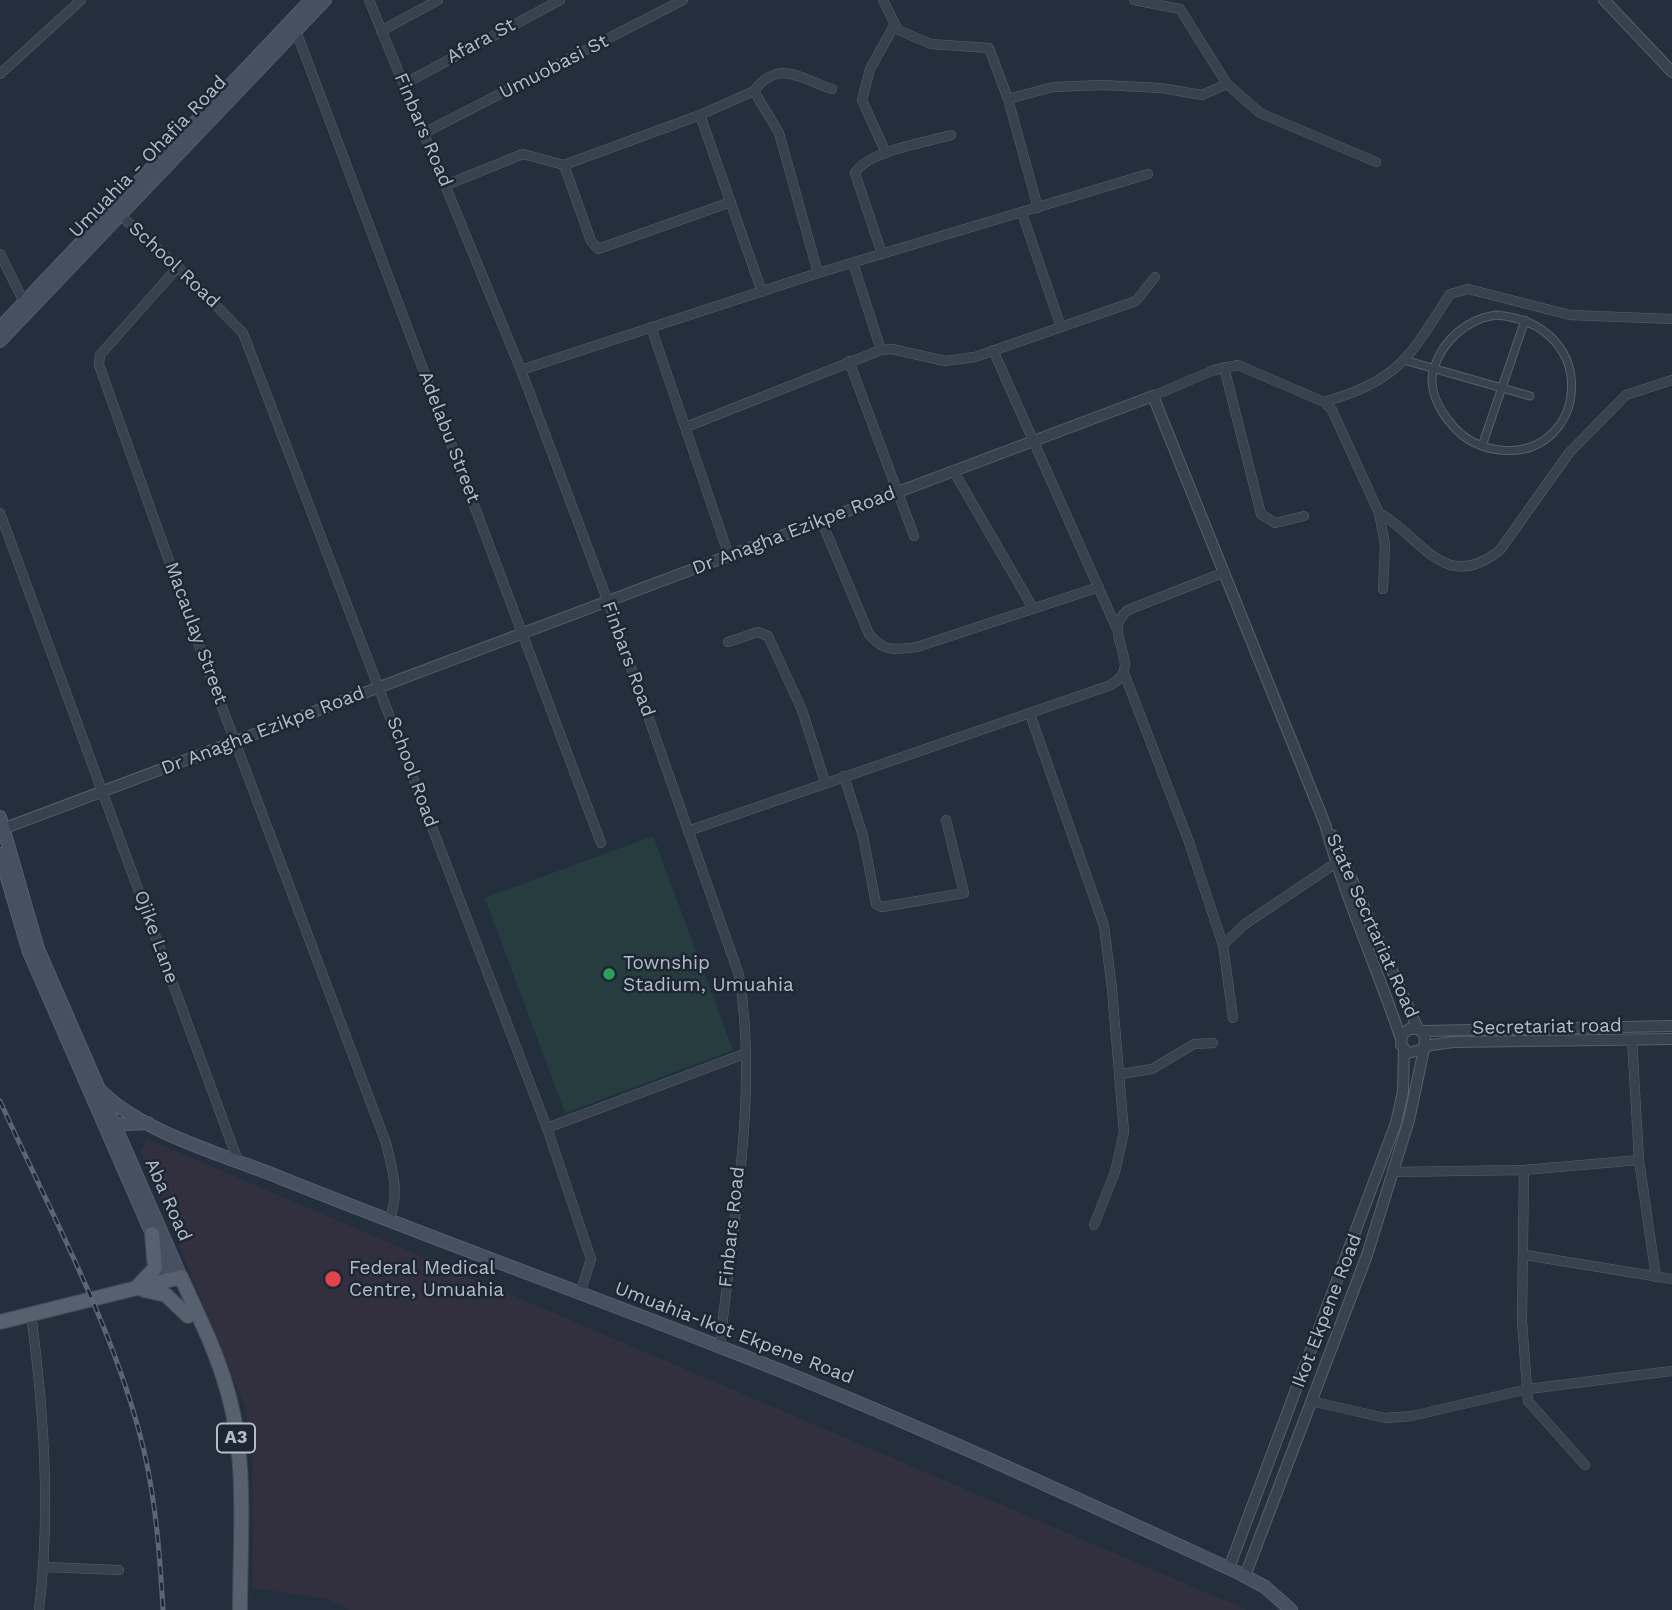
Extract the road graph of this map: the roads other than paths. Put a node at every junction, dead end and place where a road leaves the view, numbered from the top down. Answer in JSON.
{"nodes":[{"id":1,"x":81,"y":0,"type":"edge"},
{"id":2,"x":311,"y":0,"type":"edge"},
{"id":3,"x":325,"y":0,"type":"edge"},
{"id":4,"x":369,"y":0,"type":"edge"},
{"id":5,"x":438,"y":0,"type":"edge"},
{"id":6,"x":560,"y":0,"type":"edge"},
{"id":7,"x":683,"y":0,"type":"edge"},
{"id":8,"x":883,"y":0,"type":"edge"},
{"id":9,"x":1135,"y":0,"type":"edge"},
{"id":10,"x":1604,"y":0,"type":"edge"},
{"id":11,"x":894,"y":26,"type":"junction"},
{"id":12,"x":296,"y":31,"type":"junction"},
{"id":13,"x":382,"y":31,"type":"junction"},
{"id":14,"x":1672,"y":72,"type":"edge"},
{"id":15,"x":0,"y":73,"type":"edge"},
{"id":16,"x":404,"y":84,"type":"junction"},
{"id":17,"x":1227,"y":84,"type":"junction"},
{"id":18,"x":832,"y":89,"type":"dead end"},
{"id":19,"x":754,"y":91,"type":"junction"},
{"id":20,"x":1008,"y":99,"type":"junction"},
{"id":21,"x":700,"y":115,"type":"junction"},
{"id":22,"x":424,"y":133,"type":"junction"},
{"id":23,"x":951,"y":135,"type":"dead end"},
{"id":24,"x":886,"y":153,"type":"junction"},
{"id":25,"x":1376,"y":162,"type":"dead end"},
{"id":26,"x":564,"y":165,"type":"junction"},
{"id":27,"x":1148,"y":174,"type":"dead end"},
{"id":28,"x":446,"y":185,"type":"junction"},
{"id":29,"x":731,"y":202,"type":"junction"},
{"id":30,"x":1038,"y":208,"type":"junction"},
{"id":31,"x":1022,"y":213,"type":"junction"},
{"id":32,"x":120,"y":215,"type":"junction"},
{"id":33,"x":0,"y":254,"type":"edge"},
{"id":34,"x":882,"y":254,"type":"junction"},
{"id":35,"x":853,"y":263,"type":"junction"},
{"id":36,"x":178,"y":267,"type":"junction"},
{"id":37,"x":818,"y":274,"type":"junction"},
{"id":38,"x":1155,"y":278,"type":"dead end"},
{"id":39,"x":762,"y":292,"type":"junction"},
{"id":40,"x":24,"y":302,"type":"junction"},
{"id":41,"x":1525,"y":320,"type":"junction"},
{"id":42,"x":1672,"y":320,"type":"edge"},
{"id":43,"x":652,"y":327,"type":"junction"},
{"id":44,"x":1061,"y":327,"type":"junction"},
{"id":45,"x":0,"y":328,"type":"edge"},
{"id":46,"x":0,"y":341,"type":"edge"},
{"id":47,"x":881,"y":350,"type":"junction"},
{"id":48,"x":993,"y":350,"type":"junction"},
{"id":49,"x":1404,"y":360,"type":"junction"},
{"id":50,"x":849,"y":361,"type":"junction"},
{"id":51,"x":1224,"y":367,"type":"junction"},
{"id":52,"x":1434,"y":369,"type":"junction"},
{"id":53,"x":522,"y":370,"type":"junction"},
{"id":54,"x":1672,"y":380,"type":"edge"},
{"id":55,"x":1502,"y":388,"type":"junction"},
{"id":56,"x":1153,"y":396,"type":"junction"},
{"id":57,"x":1530,"y":396,"type":"dead end"},
{"id":58,"x":1324,"y":402,"type":"junction"},
{"id":59,"x":686,"y":427,"type":"junction"},
{"id":60,"x":1035,"y":439,"type":"junction"},
{"id":61,"x":1482,"y":446,"type":"junction"},
{"id":62,"x":953,"y":470,"type":"junction"},
{"id":63,"x":898,"y":491,"type":"junction"},
{"id":64,"x":0,"y":513,"type":"edge"},
{"id":65,"x":1378,"y":513,"type":"junction"},
{"id":66,"x":1304,"y":516,"type":"dead end"},
{"id":67,"x":821,"y":520,"type":"junction"},
{"id":68,"x":914,"y":536,"type":"dead end"},
{"id":69,"x":729,"y":556,"type":"junction"},
{"id":70,"x":1225,"y":572,"type":"junction"},
{"id":71,"x":1099,"y":587,"type":"junction"},
{"id":72,"x":1383,"y":589,"type":"dead end"},
{"id":73,"x":608,"y":602,"type":"junction"},
{"id":74,"x":1033,"y":608,"type":"junction"},
{"id":75,"x":1116,"y":620,"type":"junction"},
{"id":76,"x":523,"y":632,"type":"junction"},
{"id":77,"x":728,"y":642,"type":"dead end"},
{"id":78,"x":1124,"y":673,"type":"junction"},
{"id":79,"x":381,"y":686,"type":"junction"},
{"id":80,"x":1030,"y":715,"type":"junction"},
{"id":81,"x":237,"y":741,"type":"junction"},
{"id":82,"x":844,"y":776,"type":"junction"},
{"id":83,"x":825,"y":782,"type":"junction"},
{"id":84,"x":103,"y":792,"type":"junction"},
{"id":85,"x":946,"y":820,"type":"dead end"},
{"id":86,"x":1325,"y":824,"type":"junction"},
{"id":87,"x":1,"y":825,"type":"edge"},
{"id":88,"x":688,"y":831,"type":"junction"},
{"id":89,"x":601,"y":842,"type":"dead end"},
{"id":90,"x":0,"y":854,"type":"edge"},
{"id":91,"x":1336,"y":863,"type":"junction"},
{"id":92,"x":1223,"y":945,"type":"junction"},
{"id":93,"x":1233,"y":1018,"type":"dead end"},
{"id":94,"x":1672,"y":1026,"type":"edge"},
{"id":95,"x":1420,"y":1030,"type":"junction"},
{"id":96,"x":1632,"y":1039,"type":"junction"},
{"id":97,"x":1672,"y":1039,"type":"edge"},
{"id":98,"x":1213,"y":1043,"type":"dead end"},
{"id":99,"x":1402,"y":1044,"type":"junction"},
{"id":100,"x":1424,"y":1048,"type":"junction"},
{"id":101,"x":744,"y":1054,"type":"junction"},
{"id":102,"x":1121,"y":1074,"type":"junction"},
{"id":103,"x":97,"y":1087,"type":"junction"},
{"id":104,"x":124,"y":1108,"type":"junction"},
{"id":105,"x":107,"y":1119,"type":"junction"},
{"id":106,"x":133,"y":1122,"type":"junction"},
{"id":107,"x":148,"y":1123,"type":"junction"},
{"id":108,"x":547,"y":1128,"type":"junction"},
{"id":109,"x":120,"y":1138,"type":"junction"},
{"id":110,"x":1639,"y":1160,"type":"junction"},
{"id":111,"x":238,"y":1161,"type":"junction"},
{"id":112,"x":1524,"y":1170,"type":"junction"},
{"id":113,"x":1395,"y":1172,"type":"junction"},
{"id":114,"x":389,"y":1221,"type":"junction"},
{"id":115,"x":1094,"y":1225,"type":"dead end"},
{"id":116,"x":152,"y":1234,"type":"junction"},
{"id":117,"x":1525,"y":1255,"type":"junction"},
{"id":118,"x":1656,"y":1277,"type":"junction"},
{"id":119,"x":177,"y":1278,"type":"junction"},
{"id":120,"x":1672,"y":1279,"type":"edge"},
{"id":121,"x":133,"y":1289,"type":"junction"},
{"id":122,"x":580,"y":1294,"type":"junction"},
{"id":123,"x":31,"y":1314,"type":"junction"},
{"id":124,"x":188,"y":1316,"type":"junction"},
{"id":125,"x":0,"y":1322,"type":"edge"},
{"id":126,"x":720,"y":1346,"type":"junction"},
{"id":127,"x":1672,"y":1371,"type":"edge"},
{"id":128,"x":1528,"y":1389,"type":"junction"},
{"id":129,"x":1311,"y":1401,"type":"junction"},
{"id":130,"x":1585,"y":1465,"type":"dead end"},
{"id":131,"x":44,"y":1567,"type":"junction"},
{"id":132,"x":1229,"y":1568,"type":"junction"},
{"id":133,"x":119,"y":1570,"type":"dead end"},
{"id":134,"x":236,"y":1571,"type":"junction"},
{"id":135,"x":1245,"y":1576,"type":"junction"},
{"id":136,"x":39,"y":1610,"type":"edge"},
{"id":137,"x":231,"y":1610,"type":"edge"},
{"id":138,"x":240,"y":1610,"type":"edge"},
{"id":139,"x":1291,"y":1610,"type":"edge"}],
"edges":[{"from":1,"to":15,"type":"street"},
{"from":2,"to":40,"type":"main road","name":"Umuahia - Ohafia Road"},
{"from":3,"to":12,"type":"main road","name":"Umuahia - Ohafia Road"},
{"from":4,"to":13,"type":"street","name":"Finbars Road"},
{"from":5,"to":13,"type":"street"},
{"from":6,"to":16,"type":"street","name":"Afara St"},
{"from":7,"to":22,"type":"street","name":"Umuobasi St"},
{"from":8,"to":11,"type":"street"},
{"from":9,"to":17,"type":"street"},
{"from":10,"to":14,"type":"street"},
{"from":11,"to":20,"type":"street"},
{"from":11,"to":24,"type":"street"},
{"from":12,"to":32,"type":"main road","name":"Umuahia - Ohafia Road"},
{"from":12,"to":76,"type":"street","name":"Adelabu Street"},
{"from":13,"to":16,"type":"street","name":"Finbars Road"},
{"from":16,"to":22,"type":"street","name":"Finbars Road"},
{"from":17,"to":20,"type":"street"},
{"from":17,"to":25,"type":"street"},
{"from":18,"to":19,"type":"street"},
{"from":19,"to":21,"type":"street"},
{"from":19,"to":37,"type":"street"},
{"from":20,"to":30,"type":"street"},
{"from":21,"to":26,"type":"street"},
{"from":21,"to":29,"type":"street"},
{"from":22,"to":28,"type":"street","name":"Finbars Road"},
{"from":23,"to":24,"type":"street"},
{"from":24,"to":34,"type":"street"},
{"from":26,"to":28,"type":"street"},
{"from":26,"to":29,"type":"street"},
{"from":27,"to":30,"type":"street"},
{"from":28,"to":53,"type":"street","name":"Finbars Road"},
{"from":29,"to":39,"type":"street"},
{"from":30,"to":31,"type":"street"},
{"from":31,"to":34,"type":"street"},
{"from":31,"to":44,"type":"street"},
{"from":32,"to":36,"type":"street","name":"School Road"},
{"from":32,"to":46,"type":"main road","name":"Umuahia - Ohafia Road"},
{"from":33,"to":40,"type":"street"},
{"from":34,"to":35,"type":"street"},
{"from":35,"to":37,"type":"street"},
{"from":35,"to":47,"type":"street"},
{"from":36,"to":79,"type":"street","name":"School Road"},
{"from":36,"to":81,"type":"street","name":"Macaulay Street"},
{"from":37,"to":39,"type":"street"},
{"from":38,"to":44,"type":"street"},
{"from":39,"to":43,"type":"street"},
{"from":40,"to":45,"type":"main road","name":"Umuahia - Ohafia Road"},
{"from":41,"to":52,"type":"street"},
{"from":41,"to":55,"type":"street"},
{"from":41,"to":61,"type":"street"},
{"from":42,"to":49,"type":"street"},
{"from":43,"to":53,"type":"street"},
{"from":43,"to":59,"type":"street"},
{"from":44,"to":48,"type":"street"},
{"from":47,"to":48,"type":"street"},
{"from":47,"to":50,"type":"street"},
{"from":48,"to":60,"type":"street"},
{"from":49,"to":52,"type":"street"},
{"from":49,"to":58,"type":"street"},
{"from":50,"to":59,"type":"street"},
{"from":50,"to":63,"type":"street"},
{"from":51,"to":56,"type":"street"},
{"from":51,"to":58,"type":"street"},
{"from":51,"to":66,"type":"street"},
{"from":52,"to":55,"type":"street"},
{"from":52,"to":61,"type":"street"},
{"from":53,"to":73,"type":"street","name":"Finbars Road"},
{"from":54,"to":65,"type":"street"},
{"from":55,"to":57,"type":"street"},
{"from":55,"to":61,"type":"street"},
{"from":56,"to":60,"type":"street","name":"Dr Anagha Ezikpe Road"},
{"from":56,"to":70,"type":"street"},
{"from":58,"to":65,"type":"street"},
{"from":59,"to":69,"type":"street"},
{"from":60,"to":62,"type":"street","name":"Dr Anagha Ezikpe Road"},
{"from":60,"to":71,"type":"street"},
{"from":62,"to":63,"type":"street","name":"Dr Anagha Ezikpe Road"},
{"from":62,"to":74,"type":"street"},
{"from":63,"to":67,"type":"street","name":"Dr Anagha Ezikpe Road"},
{"from":63,"to":68,"type":"street"},
{"from":64,"to":84,"type":"street","name":"Ojike Lane"},
{"from":65,"to":72,"type":"street"},
{"from":67,"to":69,"type":"street","name":"Dr Anagha Ezikpe Road"},
{"from":67,"to":74,"type":"street"},
{"from":69,"to":73,"type":"street","name":"Dr Anagha Ezikpe Road"},
{"from":70,"to":75,"type":"street"},
{"from":70,"to":86,"type":"street"},
{"from":71,"to":74,"type":"street"},
{"from":71,"to":75,"type":"street"},
{"from":73,"to":76,"type":"street","name":"Dr Anagha Ezikpe Road"},
{"from":73,"to":88,"type":"street","name":"Finbars Road"},
{"from":75,"to":78,"type":"street"},
{"from":76,"to":79,"type":"street","name":"Dr Anagha Ezikpe Road"},
{"from":76,"to":89,"type":"street","name":"Adelabu Street"},
{"from":77,"to":83,"type":"street"},
{"from":78,"to":80,"type":"street"},
{"from":78,"to":92,"type":"street"},
{"from":79,"to":81,"type":"street","name":"Dr Anagha Ezikpe Road"},
{"from":79,"to":108,"type":"street","name":"School Road"},
{"from":80,"to":82,"type":"street"},
{"from":80,"to":102,"type":"street"},
{"from":81,"to":84,"type":"street","name":"Dr Anagha Ezikpe Road"},
{"from":81,"to":114,"type":"street","name":"Macaulay Street"},
{"from":82,"to":83,"type":"street"},
{"from":82,"to":85,"type":"street"},
{"from":83,"to":88,"type":"street"},
{"from":84,"to":87,"type":"street","name":"Dr Anagha Ezikpe Road"},
{"from":84,"to":111,"type":"street","name":"Ojike Lane"},
{"from":86,"to":91,"type":"street","name":"Ikot Ekpene Road"},
{"from":86,"to":95,"type":"street","name":"State Secrtariat Road"},
{"from":87,"to":103,"type":"main road","name":"Aba Road"},
{"from":88,"to":101,"type":"street","name":"Finbars Road"},
{"from":90,"to":105,"type":"main road","name":"Aba Road"},
{"from":91,"to":92,"type":"street"},
{"from":91,"to":99,"type":"street","name":"Ikot Ekpene Road"},
{"from":92,"to":93,"type":"street"},
{"from":94,"to":95,"type":"street","name":"Secretariat road"},
{"from":95,"to":99,"type":"street"},
{"from":95,"to":100,"type":"street","name":"State Secrtariat Road"},
{"from":96,"to":97,"type":"street"},
{"from":96,"to":100,"type":"street"},
{"from":96,"to":110,"type":"street"},
{"from":98,"to":102,"type":"street"},
{"from":99,"to":100,"type":"street"},
{"from":99,"to":132,"type":"street","name":"Ikot Ekpene Road"},
{"from":100,"to":113,"type":"street","name":"State Secrtariat Road"},
{"from":101,"to":108,"type":"street"},
{"from":101,"to":126,"type":"street","name":"Finbars Road"},
{"from":102,"to":115,"type":"street"},
{"from":103,"to":104,"type":"main road"},
{"from":103,"to":105,"type":"main road","name":"Aba Road"},
{"from":104,"to":105,"type":"main road"},
{"from":104,"to":107,"type":"main road"},
{"from":105,"to":106,"type":"main road"},
{"from":105,"to":109,"type":"main road","name":"Aba Road"},
{"from":105,"to":116,"type":"main road","name":"Aba Road"},
{"from":106,"to":107,"type":"main road"},
{"from":106,"to":109,"type":"main road"},
{"from":107,"to":111,"type":"main road","name":"Umuahia-Ikot Ekpene Road"},
{"from":108,"to":122,"type":"street","name":"School Road"},
{"from":109,"to":119,"type":"main road","name":"Aba Road"},
{"from":110,"to":112,"type":"street"},
{"from":110,"to":118,"type":"street"},
{"from":111,"to":114,"type":"main road","name":"Umuahia-Ikot Ekpene Road"},
{"from":112,"to":113,"type":"street"},
{"from":112,"to":117,"type":"street"},
{"from":113,"to":129,"type":"street","name":"State Secrtariat Road"},
{"from":114,"to":122,"type":"main road","name":"Umuahia-Ikot Ekpene Road"},
{"from":116,"to":119,"type":"main road","name":"Aba Road"},
{"from":116,"to":121,"type":"main road"},
{"from":117,"to":118,"type":"street"},
{"from":117,"to":128,"type":"street"},
{"from":118,"to":120,"type":"street"},
{"from":119,"to":121,"type":"main road"},
{"from":119,"to":124,"type":"main road","name":"Aba Road","number":"A3"},
{"from":119,"to":134,"type":"main road","name":"Aba Road","number":"A3"},
{"from":121,"to":123,"type":"main road"},
{"from":121,"to":124,"type":"main road"},
{"from":122,"to":126,"type":"main road","name":"Umuahia-Ikot Ekpene Road"},
{"from":123,"to":125,"type":"main road"},
{"from":123,"to":131,"type":"street"},
{"from":124,"to":134,"type":"main road","name":"Aba Road","number":"A3"},
{"from":126,"to":132,"type":"main road","name":"Umuahia-Ikot Ekpene Road"},
{"from":127,"to":128,"type":"street"},
{"from":128,"to":129,"type":"street"},
{"from":128,"to":130,"type":"street"},
{"from":129,"to":135,"type":"street","name":"State Secrtariat Road"},
{"from":131,"to":133,"type":"street"},
{"from":131,"to":136,"type":"street"},
{"from":132,"to":135,"type":"main road","name":"Umuahia-Ikot Ekpene Road"},
{"from":134,"to":137,"type":"main road","name":"Aba Road","number":"A3"},
{"from":134,"to":138,"type":"main road","name":"Aba Road","number":"A3"},
{"from":135,"to":139,"type":"main road","name":"Umuahia-Ikot Ekpene Road"}]}
